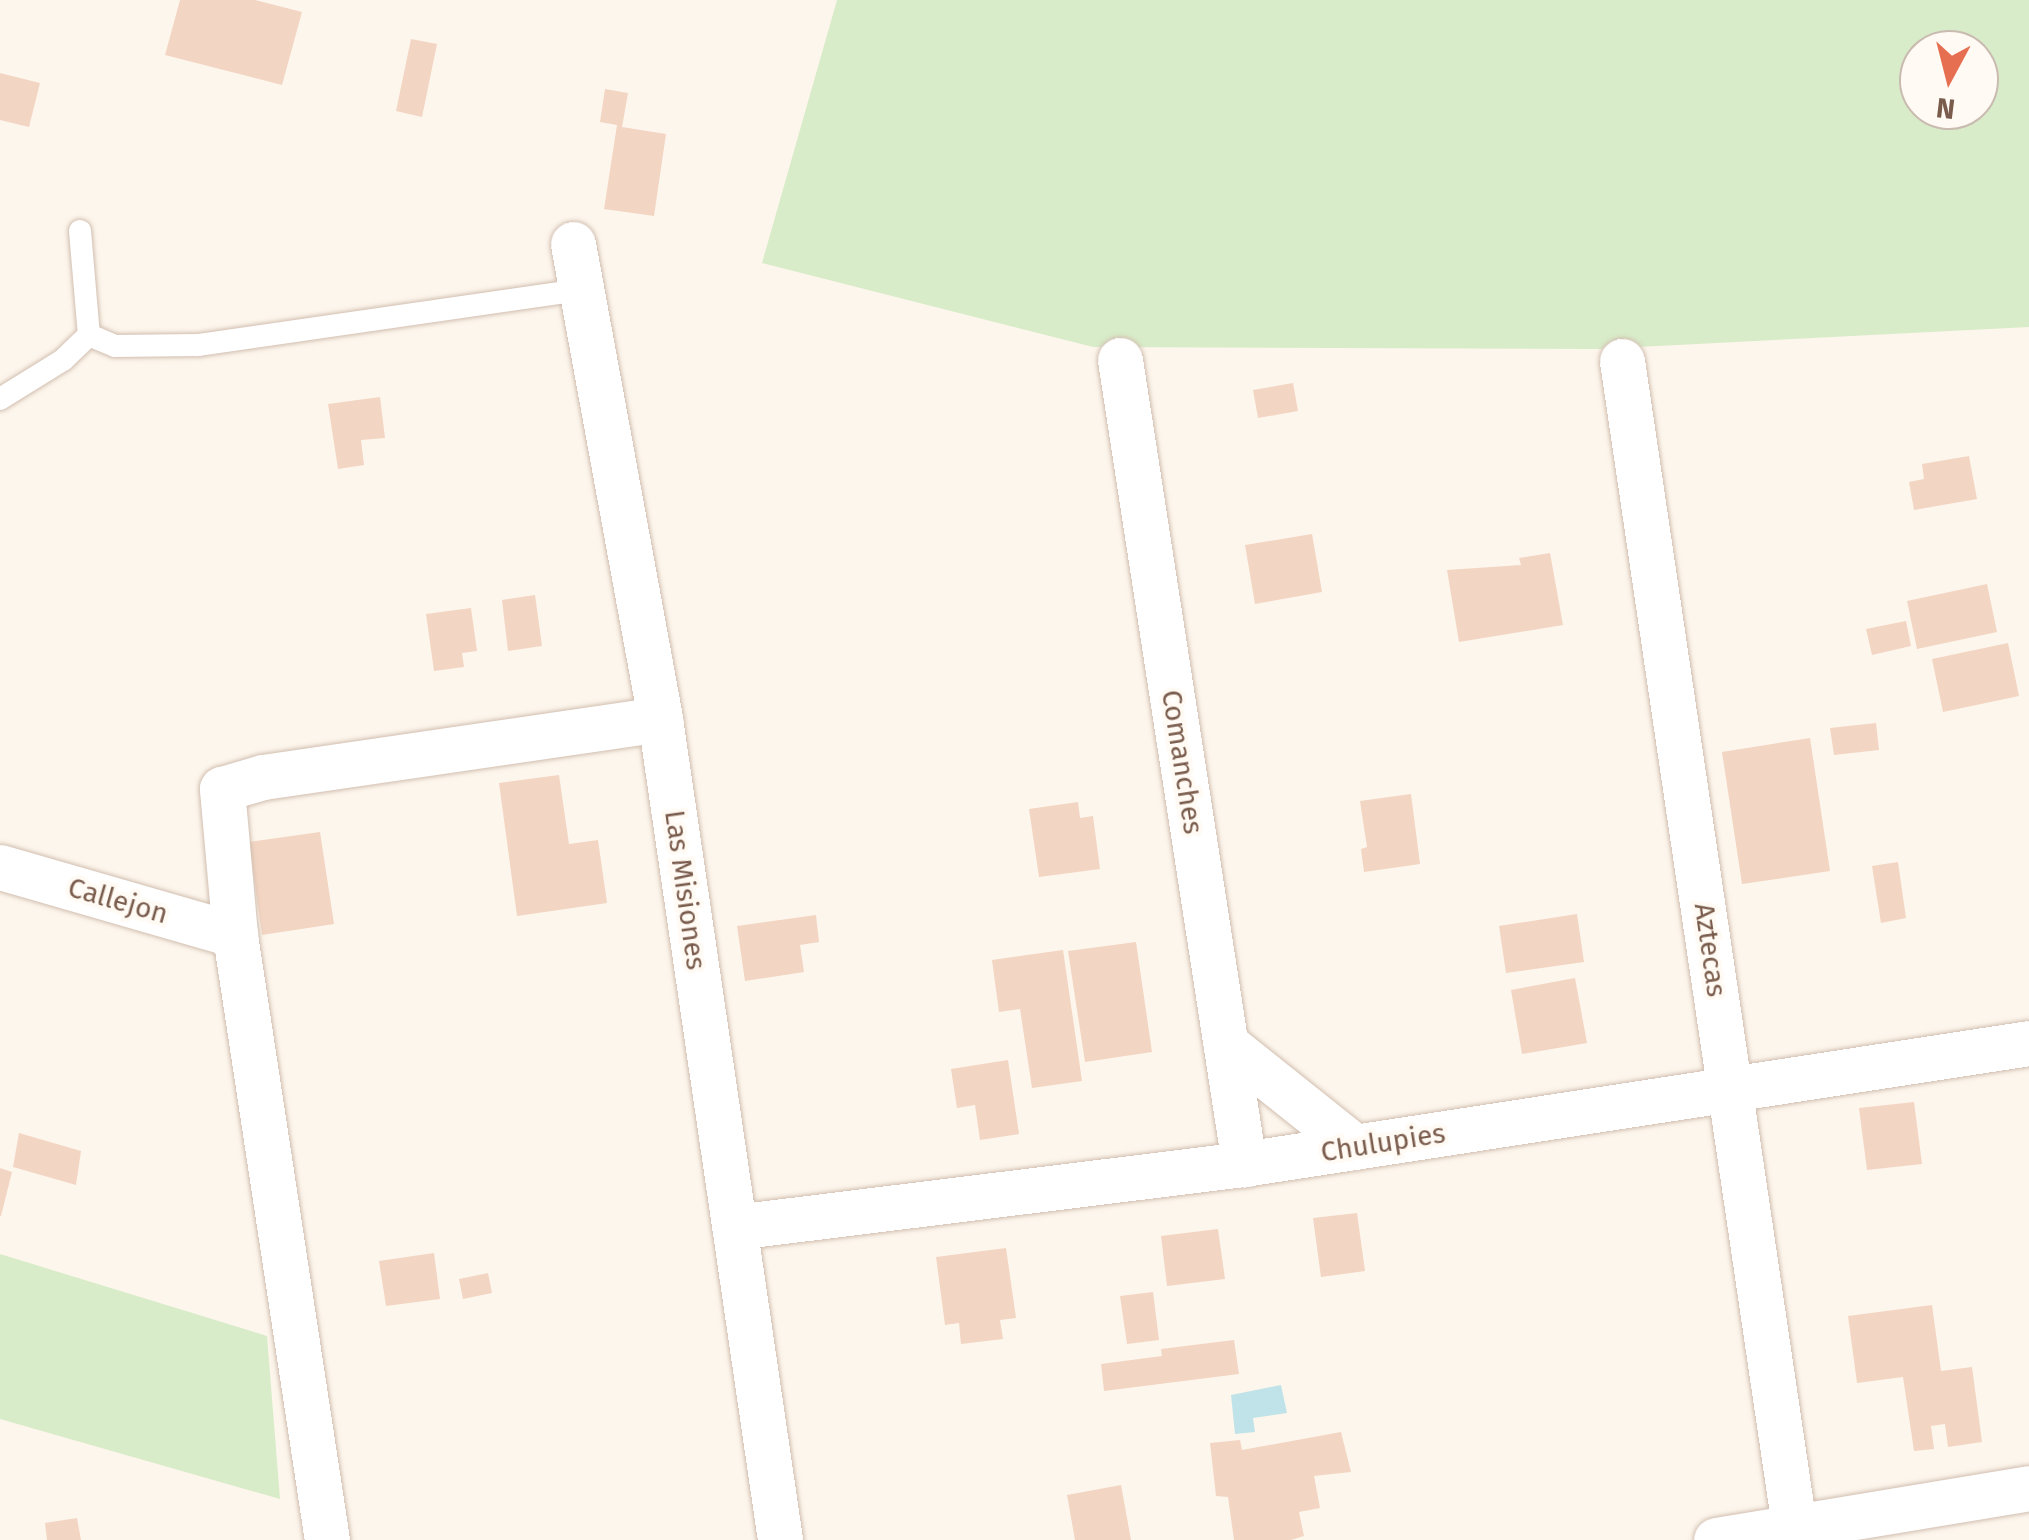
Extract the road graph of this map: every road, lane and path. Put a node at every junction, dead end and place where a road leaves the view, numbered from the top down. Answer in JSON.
{"nodes":[{"id":1,"x":80,"y":231,"type":"dead end"},
{"id":2,"x":573,"y":244,"type":"dead end"},
{"id":3,"x":580,"y":290,"type":"junction"},
{"id":4,"x":89,"y":335,"type":"junction"},
{"id":5,"x":1120,"y":360,"type":"dead end"},
{"id":6,"x":1622,"y":361,"type":"dead end"},
{"id":7,"x":0,"y":399,"type":"edge"},
{"id":8,"x":660,"y":720,"type":"junction"},
{"id":9,"x":0,"y":867,"type":"edge"},
{"id":10,"x":235,"y":935,"type":"junction"},
{"id":11,"x":2029,"y":1042,"type":"edge"},
{"id":12,"x":1226,"y":1044,"type":"junction"},
{"id":13,"x":1731,"y":1089,"type":"junction"},
{"id":14,"x":1355,"y":1147,"type":"junction"},
{"id":15,"x":1244,"y":1164,"type":"junction"},
{"id":16,"x":734,"y":1227,"type":"junction"},
{"id":17,"x":2029,"y":1488,"type":"edge"},
{"id":18,"x":1795,"y":1534,"type":"edge"},
{"id":19,"x":327,"y":1540,"type":"edge"},
{"id":20,"x":780,"y":1540,"type":"edge"},
{"id":21,"x":1716,"y":1540,"type":"edge"}],
"edges":[{"from":1,"to":4,"type":"lane"},
{"from":2,"to":3,"type":"street","name":"Las Misiones"},
{"from":3,"to":4,"type":"lane"},
{"from":3,"to":8,"type":"street","name":"Las Misiones"},
{"from":4,"to":7,"type":"lane"},
{"from":5,"to":12,"type":"street","name":"Comanches"},
{"from":6,"to":13,"type":"street","name":"Aztecas"},
{"from":8,"to":10,"type":"street"},
{"from":8,"to":16,"type":"street","name":"Las Misiones"},
{"from":9,"to":10,"type":"street","name":"Callejon"},
{"from":10,"to":19,"type":"street"},
{"from":11,"to":13,"type":"street","name":"Chulupies"},
{"from":12,"to":14,"type":"street"},
{"from":12,"to":15,"type":"street","name":"Comanches"},
{"from":13,"to":14,"type":"street","name":"Chulupies"},
{"from":13,"to":18,"type":"street","name":"Aztecas"},
{"from":14,"to":15,"type":"street","name":"Chulupies"},
{"from":15,"to":16,"type":"street","name":"Chulupies"},
{"from":16,"to":20,"type":"street","name":"Las Misiones"},
{"from":17,"to":18,"type":"street"},
{"from":18,"to":21,"type":"street"}]}
